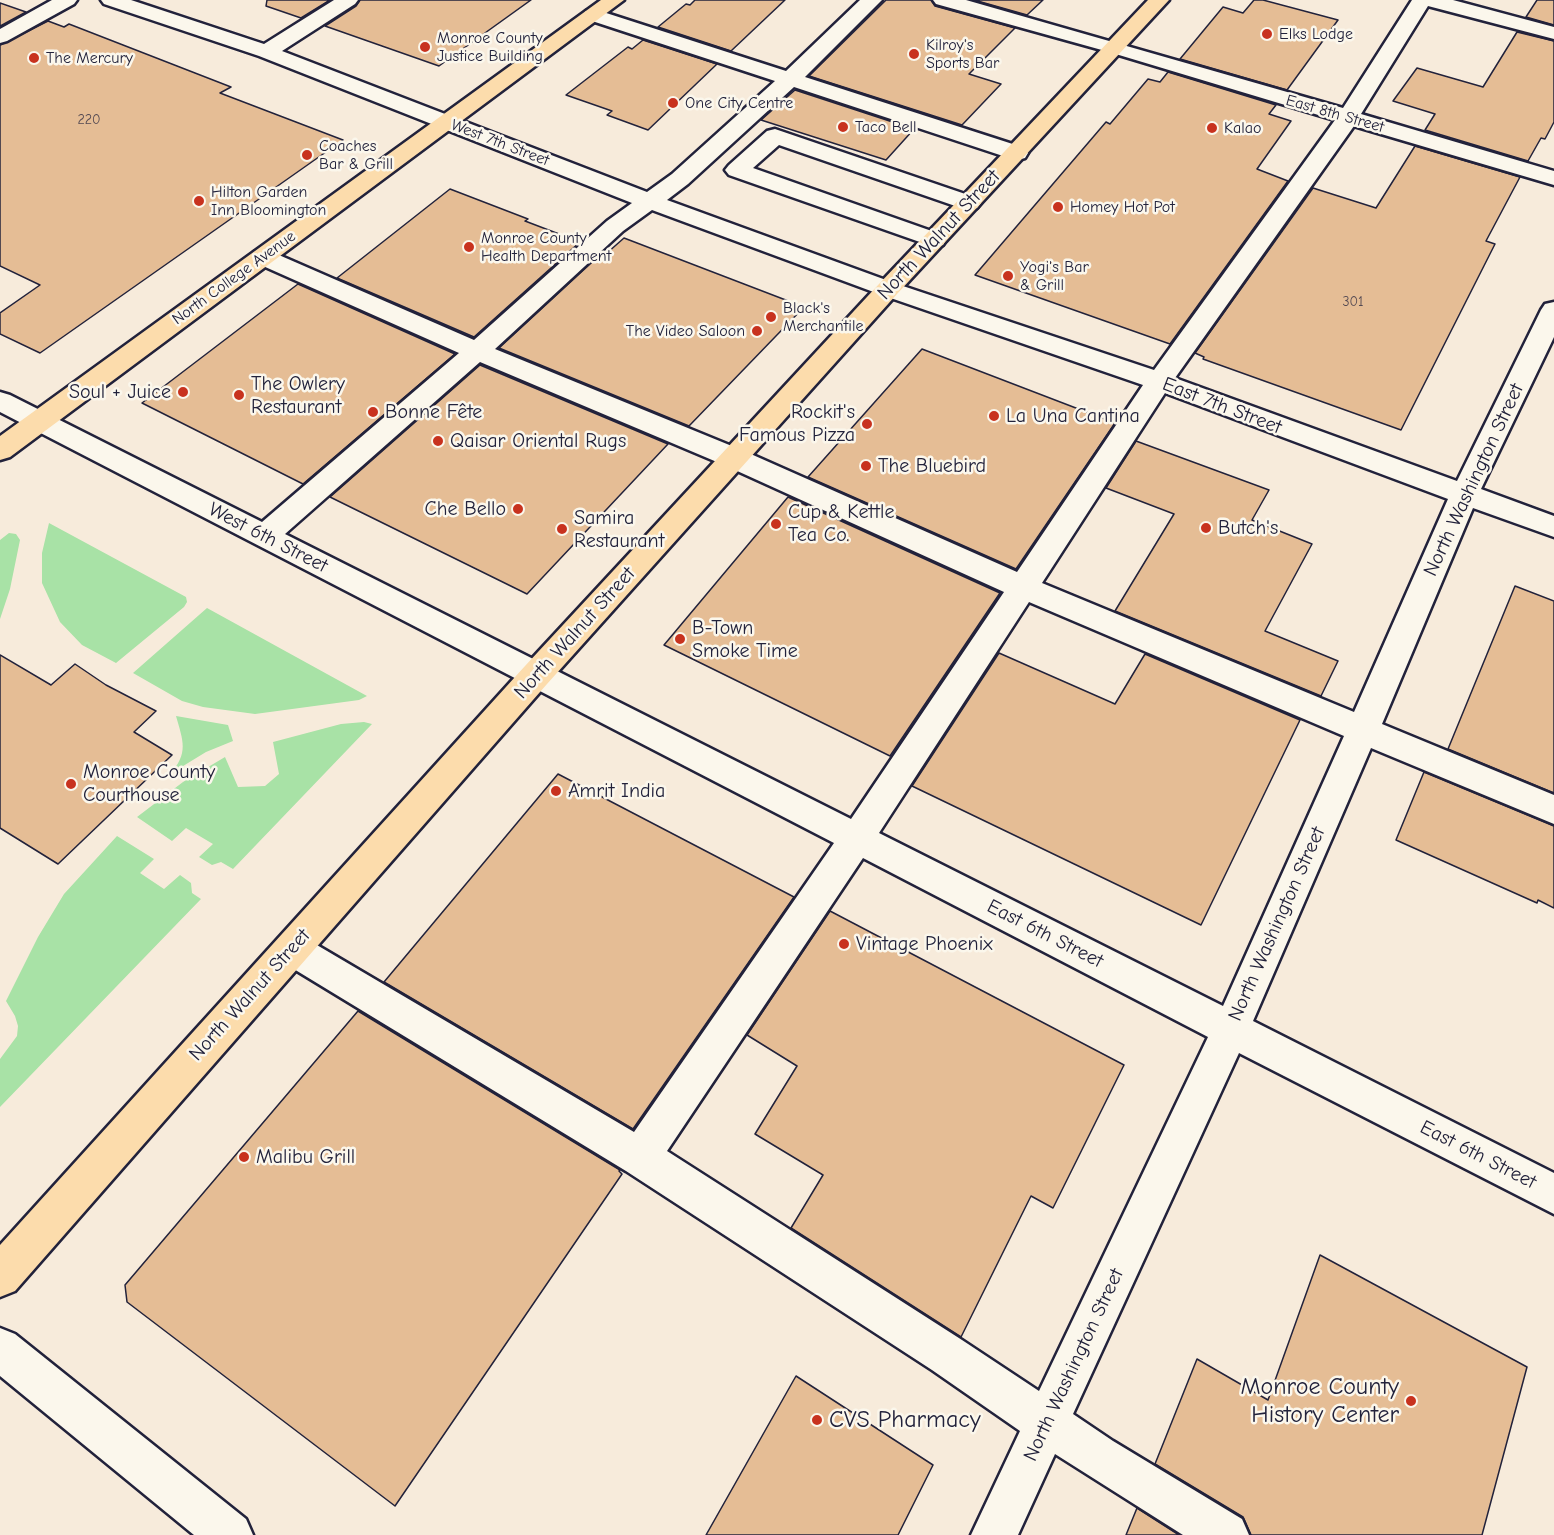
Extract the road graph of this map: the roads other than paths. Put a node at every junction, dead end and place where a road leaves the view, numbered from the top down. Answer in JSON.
{"nodes":[{"id":1,"x":67,"y":0,"type":"edge"},
{"id":2,"x":111,"y":0,"type":"edge"},
{"id":3,"x":348,"y":0,"type":"edge"},
{"id":4,"x":614,"y":0,"type":"edge"},
{"id":5,"x":872,"y":0,"type":"edge"},
{"id":6,"x":943,"y":0,"type":"edge"},
{"id":7,"x":1159,"y":0,"type":"edge"},
{"id":8,"x":1422,"y":0,"type":"edge"},
{"id":9,"x":1430,"y":0,"type":"edge"},
{"id":10,"x":592,"y":15,"type":"junction"},
{"id":11,"x":1554,"y":33,"type":"edge"},
{"id":12,"x":0,"y":37,"type":"edge"},
{"id":13,"x":1116,"y":48,"type":"junction"},
{"id":14,"x":266,"y":52,"type":"junction"},
{"id":15,"x":789,"y":80,"type":"junction"},
{"id":16,"x":1348,"y":118,"type":"junction"},
{"id":17,"x":447,"y":122,"type":"junction"},
{"id":18,"x":1017,"y":153,"type":"junction"},
{"id":19,"x":1554,"y":178,"type":"edge"},
{"id":20,"x":648,"y":201,"type":"junction"},
{"id":21,"x":969,"y":203,"type":"junction"},
{"id":22,"x":934,"y":240,"type":"junction"},
{"id":23,"x":263,"y":257,"type":"junction"},
{"id":24,"x":888,"y":289,"type":"junction"},
{"id":25,"x":1554,"y":310,"type":"edge"},
{"id":26,"x":477,"y":351,"type":"junction"},
{"id":27,"x":1161,"y":382,"type":"junction"},
{"id":28,"x":0,"y":401,"type":"edge"},
{"id":29,"x":39,"y":421,"type":"junction"},
{"id":30,"x":0,"y":450,"type":"edge"},
{"id":31,"x":734,"y":458,"type":"junction"},
{"id":32,"x":1466,"y":495,"type":"junction"},
{"id":33,"x":1554,"y":527,"type":"edge"},
{"id":34,"x":264,"y":536,"type":"junction"},
{"id":35,"x":1022,"y":586,"type":"junction"},
{"id":36,"x":536,"y":675,"type":"junction"},
{"id":37,"x":1361,"y":730,"type":"junction"},
{"id":38,"x":1554,"y":810,"type":"edge"},
{"id":39,"x":856,"y":838,"type":"junction"},
{"id":40,"x":292,"y":949,"type":"junction"},
{"id":41,"x":1231,"y":1029,"type":"junction"},
{"id":42,"x":640,"y":1157,"type":"junction"},
{"id":43,"x":1554,"y":1194,"type":"edge"},
{"id":44,"x":0,"y":1276,"type":"edge"},
{"id":45,"x":0,"y":1349,"type":"edge"},
{"id":46,"x":1047,"y":1422,"type":"junction"},
{"id":47,"x":230,"y":1535,"type":"edge"},
{"id":48,"x":994,"y":1535,"type":"edge"},
{"id":49,"x":1226,"y":1535,"type":"edge"}],
"edges":[{"from":1,"to":12,"type":"street"},
{"from":2,"to":14,"type":"street","name":"West 7th Street"},
{"from":3,"to":14,"type":"street"},
{"from":4,"to":10,"type":"main road","name":"North College Avenue"},
{"from":5,"to":15,"type":"street"},
{"from":6,"to":13,"type":"street","name":"East 8th Street"},
{"from":7,"to":13,"type":"main road","name":"North Walnut Street"},
{"from":8,"to":16,"type":"street"},
{"from":9,"to":11,"type":"street"},
{"from":10,"to":15,"type":"street"},
{"from":10,"to":17,"type":"main road","name":"North College Avenue"},
{"from":13,"to":16,"type":"street","name":"East 8th Street"},
{"from":13,"to":18,"type":"main road","name":"North Walnut Street"},
{"from":14,"to":17,"type":"street","name":"West 7th Street"},
{"from":15,"to":18,"type":"street"},
{"from":15,"to":20,"type":"street"},
{"from":16,"to":19,"type":"street","name":"East 8th Street"},
{"from":16,"to":27,"type":"street"},
{"from":17,"to":20,"type":"street","name":"West 7th Street"},
{"from":17,"to":23,"type":"main road","name":"North College Avenue"},
{"from":18,"to":21,"type":"main road","name":"North Walnut Street"},
{"from":20,"to":24,"type":"street","name":"West 7th Street"},
{"from":20,"to":26,"type":"street"},
{"from":21,"to":22,"type":"main road","name":"North Walnut Street"},
{"from":21,"to":22,"type":"street"},
{"from":22,"to":24,"type":"main road","name":"North Walnut Street"},
{"from":23,"to":26,"type":"street"},
{"from":23,"to":29,"type":"main road","name":"North College Avenue"},
{"from":24,"to":27,"type":"street","name":"East 7th Street"},
{"from":24,"to":31,"type":"main road","name":"North Walnut Street"},
{"from":25,"to":32,"type":"street","name":"North Washington Street"},
{"from":26,"to":31,"type":"street"},
{"from":26,"to":34,"type":"street"},
{"from":27,"to":32,"type":"street","name":"East 7th Street"},
{"from":27,"to":35,"type":"street"},
{"from":28,"to":29,"type":"street","name":"West 6th Street"},
{"from":29,"to":30,"type":"main road","name":"North College Avenue"},
{"from":29,"to":34,"type":"street","name":"West 6th Street"},
{"from":31,"to":35,"type":"street"},
{"from":31,"to":36,"type":"main road","name":"North Walnut Street"},
{"from":32,"to":33,"type":"street","name":"East 7th Street"},
{"from":32,"to":37,"type":"street","name":"North Washington Street"},
{"from":34,"to":36,"type":"street","name":"West 6th Street"},
{"from":35,"to":37,"type":"street"},
{"from":35,"to":39,"type":"street"},
{"from":36,"to":39,"type":"street","name":"East 6th Street"},
{"from":36,"to":40,"type":"main road","name":"North Walnut Street"},
{"from":37,"to":38,"type":"street"},
{"from":37,"to":41,"type":"street","name":"North Washington Street"},
{"from":39,"to":41,"type":"street","name":"East 6th Street"},
{"from":39,"to":42,"type":"street"},
{"from":40,"to":42,"type":"street"},
{"from":40,"to":44,"type":"main road","name":"North Walnut Street"},
{"from":41,"to":43,"type":"street","name":"East 6th Street"},
{"from":41,"to":46,"type":"street","name":"North Washington Street"},
{"from":42,"to":46,"type":"street"},
{"from":45,"to":47,"type":"street"},
{"from":46,"to":48,"type":"street","name":"North Washington Street"},
{"from":46,"to":49,"type":"street"}]}
